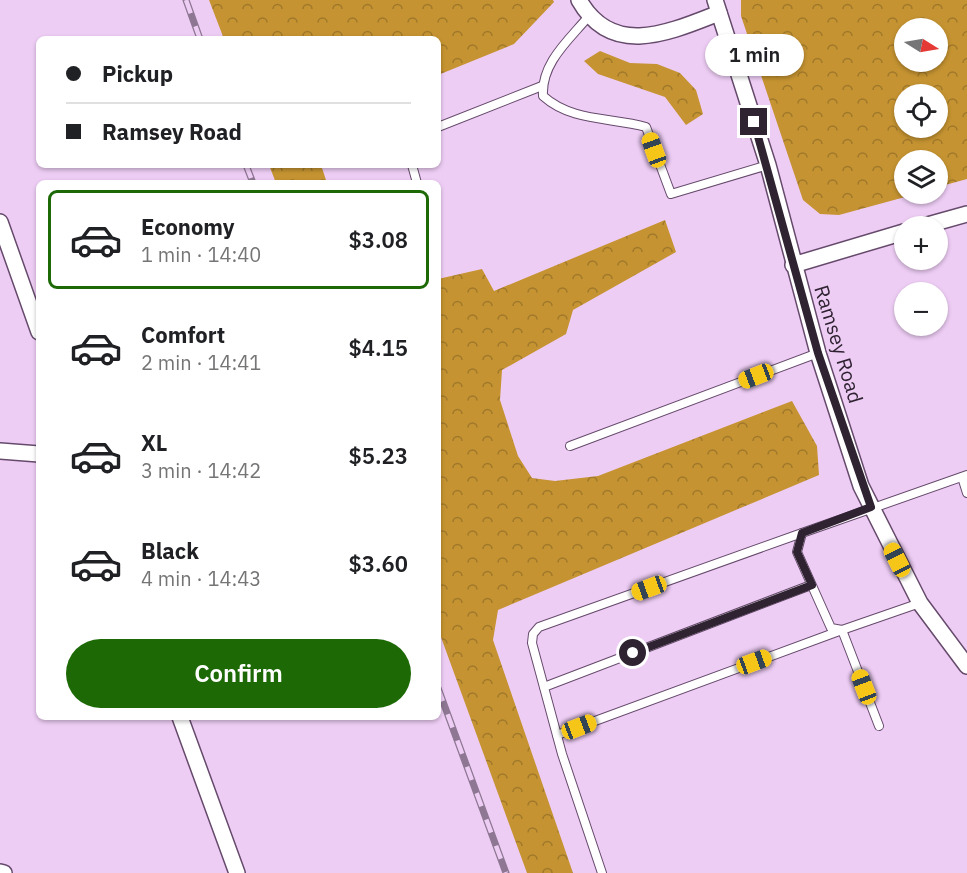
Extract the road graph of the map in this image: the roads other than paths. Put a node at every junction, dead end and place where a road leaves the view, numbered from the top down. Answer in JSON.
{"nodes":[{"id":1,"x":579,"y":0,"type":"edge"},
{"id":2,"x":717,"y":6,"type":"edge"},
{"id":3,"x":588,"y":17,"type":"junction"},
{"id":4,"x":542,"y":86,"type":"junction"},
{"id":5,"x":441,"y":126,"type":"edge"},
{"id":6,"x":768,"y":165,"type":"junction"},
{"id":7,"x":967,"y":214,"type":"edge"},
{"id":8,"x":948,"y":219,"type":"edge"},
{"id":9,"x":0,"y":222,"type":"edge"},
{"id":10,"x":894,"y":235,"type":"edge"},
{"id":11,"x":793,"y":265,"type":"junction"},
{"id":12,"x":36,"y":324,"type":"edge"},
{"id":13,"x":818,"y":353,"type":"junction"},
{"id":14,"x":570,"y":447,"type":"dead end"},
{"id":15,"x":0,"y":451,"type":"edge"},
{"id":16,"x":36,"y":454,"type":"edge"},
{"id":17,"x":964,"y":476,"type":"edge"},
{"id":18,"x":967,"y":493,"type":"edge"},
{"id":19,"x":871,"y":507,"type":"junction"},
{"id":20,"x":802,"y":533,"type":"junction"},
{"id":21,"x":812,"y":585,"type":"junction"},
{"id":22,"x":920,"y":603,"type":"junction"},
{"id":23,"x":842,"y":630,"type":"junction"},
{"id":24,"x":967,"y":666,"type":"edge"},
{"id":25,"x":544,"y":687,"type":"junction"},
{"id":26,"x":181,"y":720,"type":"edge"},
{"id":27,"x":879,"y":726,"type":"dead end"},
{"id":28,"x":557,"y":735,"type":"junction"},
{"id":29,"x":237,"y":873,"type":"edge"},
{"id":30,"x":602,"y":873,"type":"edge"}],
"edges":[{"from":1,"to":3,"type":"street"},
{"from":2,"to":3,"type":"street","name":"Ramsey Road"},
{"from":2,"to":6,"type":"street","name":"Ramsey Road"},
{"from":3,"to":4,"type":"lane"},
{"from":4,"to":5,"type":"lane"},
{"from":4,"to":6,"type":"lane"},
{"from":6,"to":11,"type":"street","name":"Ramsey Road"},
{"from":7,"to":8,"type":"street"},
{"from":9,"to":12,"type":"street"},
{"from":10,"to":11,"type":"street"},
{"from":11,"to":13,"type":"street","name":"Ramsey Road"},
{"from":13,"to":14,"type":"lane"},
{"from":13,"to":19,"type":"street","name":"Ramsey Road"},
{"from":15,"to":16,"type":"street"},
{"from":17,"to":18,"type":"lane"},
{"from":17,"to":19,"type":"lane"},
{"from":19,"to":20,"type":"lane"},
{"from":19,"to":22,"type":"street","name":"Ramsey Road"},
{"from":20,"to":21,"type":"lane"},
{"from":20,"to":25,"type":"lane"},
{"from":21,"to":23,"type":"lane"},
{"from":21,"to":25,"type":"lane"},
{"from":22,"to":23,"type":"lane"},
{"from":22,"to":24,"type":"street","name":"Ramsey Road"},
{"from":23,"to":27,"type":"lane"},
{"from":23,"to":28,"type":"lane"},
{"from":25,"to":28,"type":"lane"},
{"from":26,"to":29,"type":"street"},
{"from":28,"to":30,"type":"lane"}]}
